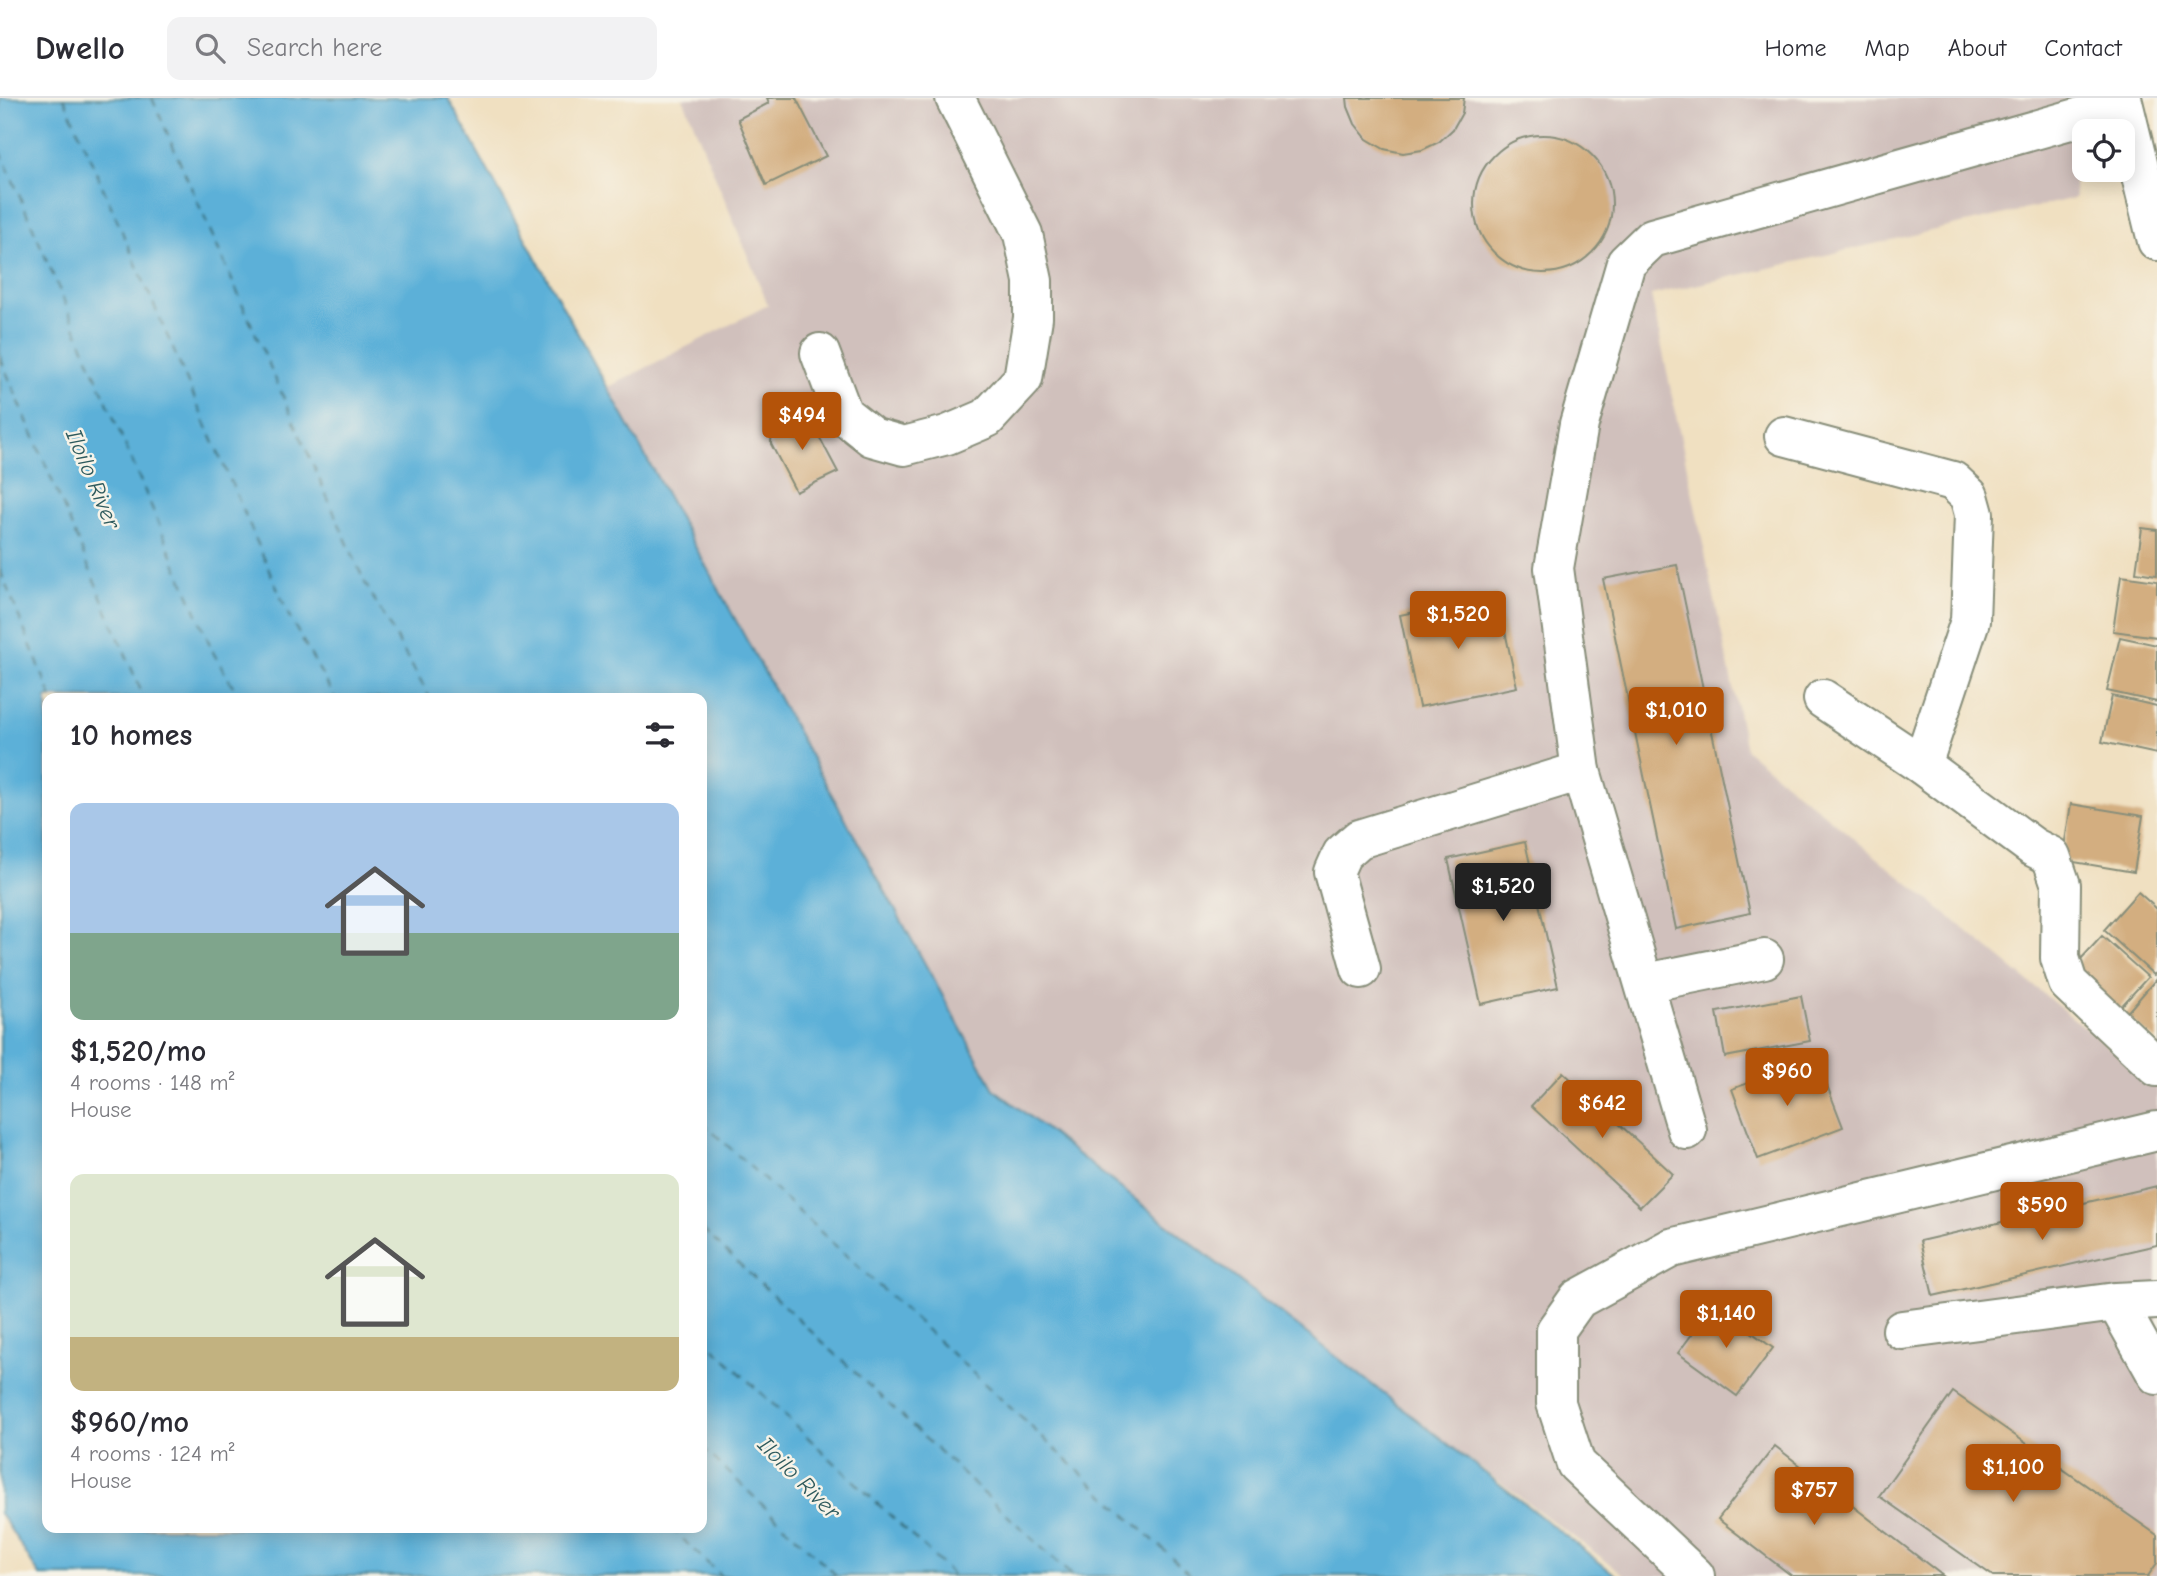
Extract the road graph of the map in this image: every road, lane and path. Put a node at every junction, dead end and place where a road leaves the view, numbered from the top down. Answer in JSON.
{"nodes":[{"id":1,"x":955,"y":98,"type":"edge"},
{"id":2,"x":2122,"y":101,"type":"edge"},
{"id":3,"x":2157,"y":241,"type":"edge"},
{"id":4,"x":820,"y":353,"type":"dead end"},
{"id":5,"x":1784,"y":436,"type":"dead end"},
{"id":6,"x":1824,"y":699,"type":"dead end"},
{"id":7,"x":1922,"y":765,"type":"junction"},
{"id":8,"x":1581,"y":771,"type":"junction"},
{"id":9,"x":1764,"y":959,"type":"dead end"},
{"id":10,"x":1361,"y":969,"type":"dead end"},
{"id":11,"x":1645,"y":984,"type":"junction"},
{"id":12,"x":2157,"y":1067,"type":"edge"},
{"id":13,"x":1687,"y":1130,"type":"dead end"},
{"id":14,"x":2157,"y":1131,"type":"edge"},
{"id":15,"x":2157,"y":1300,"type":"edge"},
{"id":16,"x":2116,"y":1302,"type":"junction"},
{"id":17,"x":1902,"y":1330,"type":"dead end"},
{"id":18,"x":2157,"y":1375,"type":"edge"},
{"id":19,"x":1695,"y":1576,"type":"edge"}],
"edges":[{"from":1,"to":4,"type":"street"},
{"from":2,"to":3,"type":"street"},
{"from":2,"to":8,"type":"street"},
{"from":5,"to":7,"type":"street"},
{"from":6,"to":7,"type":"street"},
{"from":7,"to":12,"type":"street"},
{"from":8,"to":10,"type":"street"},
{"from":8,"to":11,"type":"street"},
{"from":9,"to":11,"type":"street"},
{"from":11,"to":13,"type":"street"},
{"from":14,"to":19,"type":"street"},
{"from":15,"to":16,"type":"street"},
{"from":16,"to":17,"type":"street"},
{"from":16,"to":18,"type":"street"}]}
